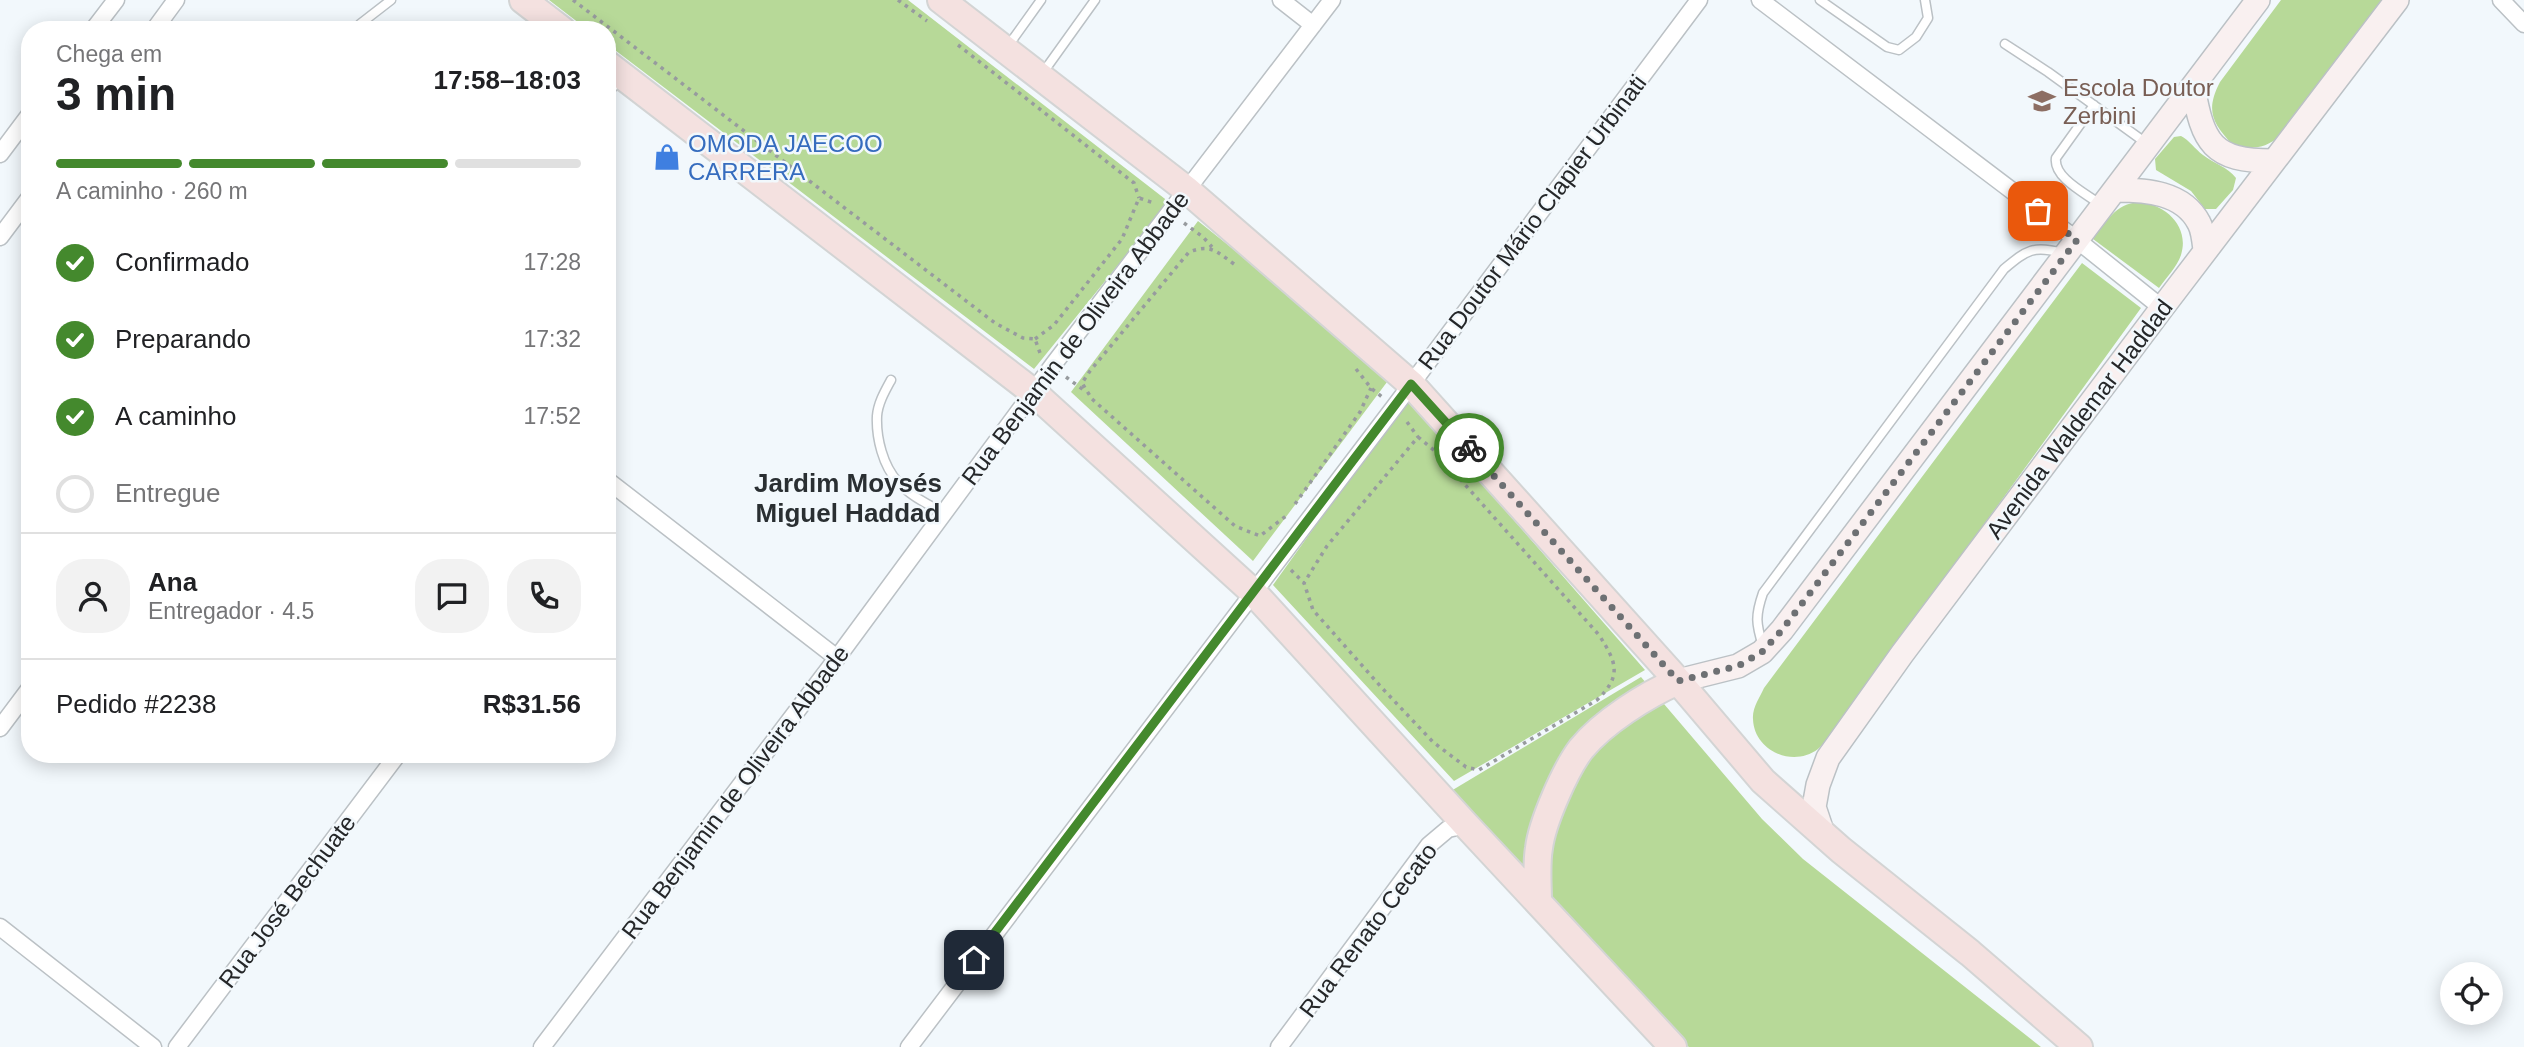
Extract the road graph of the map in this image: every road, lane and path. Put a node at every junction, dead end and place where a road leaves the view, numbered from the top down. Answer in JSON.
{"nodes":[{"id":1,"x":116,"y":0,"type":"edge"},
{"id":2,"x":176,"y":0,"type":"edge"},
{"id":3,"x":391,"y":0,"type":"edge"},
{"id":4,"x":523,"y":0,"type":"edge"},
{"id":5,"x":573,"y":0,"type":"edge"},
{"id":6,"x":898,"y":0,"type":"edge"},
{"id":7,"x":941,"y":0,"type":"edge"},
{"id":8,"x":1041,"y":0,"type":"edge"},
{"id":9,"x":1095,"y":0,"type":"edge"},
{"id":10,"x":1281,"y":0,"type":"edge"},
{"id":11,"x":1332,"y":0,"type":"edge"},
{"id":12,"x":1699,"y":0,"type":"edge"},
{"id":13,"x":1760,"y":0,"type":"edge"},
{"id":14,"x":1820,"y":0,"type":"edge"},
{"id":15,"x":1925,"y":0,"type":"edge"},
{"id":16,"x":2258,"y":0,"type":"edge"},
{"id":17,"x":2397,"y":0,"type":"edge"},
{"id":18,"x":2501,"y":0,"type":"edge"},
{"id":19,"x":100,"y":21,"type":"edge"},
{"id":20,"x":161,"y":21,"type":"edge"},
{"id":21,"x":364,"y":21,"type":"edge"},
{"id":22,"x":546,"y":21,"type":"edge"},
{"id":23,"x":600,"y":21,"type":"edge"},
{"id":24,"x":2524,"y":24,"type":"edge"},
{"id":25,"x":931,"y":25,"type":"dead end"},
{"id":26,"x":1313,"y":25,"type":"junction"},
{"id":27,"x":616,"y":33,"type":"edge"},
{"id":28,"x":953,"y":41,"type":"dead end"},
{"id":29,"x":2005,"y":44,"type":"dead end"},
{"id":30,"x":1005,"y":49,"type":"junction"},
{"id":31,"x":1040,"y":76,"type":"junction"},
{"id":32,"x":616,"y":81,"type":"edge"},
{"id":33,"x":2193,"y":87,"type":"junction"},
{"id":34,"x":2094,"y":105,"type":"junction"},
{"id":35,"x":21,"y":126,"type":"edge"},
{"id":36,"x":2149,"y":145,"type":"junction"},
{"id":37,"x":0,"y":154,"type":"edge"},
{"id":38,"x":2273,"y":161,"type":"junction"},
{"id":39,"x":1187,"y":190,"type":"junction"},
{"id":40,"x":1139,"y":198,"type":"dead end"},
{"id":41,"x":2109,"y":198,"type":"junction"},
{"id":42,"x":21,"y":209,"type":"edge"},
{"id":43,"x":0,"y":237,"type":"edge"},
{"id":44,"x":2071,"y":247,"type":"junction"},
{"id":45,"x":2206,"y":250,"type":"junction"},
{"id":46,"x":1238,"y":267,"type":"dead end"},
{"id":47,"x":2162,"y":307,"type":"junction"},
{"id":48,"x":1349,"y":363,"type":"dead end"},
{"id":49,"x":1053,"y":365,"type":"junction"},
{"id":50,"x":891,"y":380,"type":"dead end"},
{"id":51,"x":1411,"y":384,"type":"junction"},
{"id":52,"x":1087,"y":391,"type":"junction"},
{"id":53,"x":1032,"y":392,"type":"junction"},
{"id":54,"x":616,"y":487,"type":"edge"},
{"id":55,"x":943,"y":513,"type":"junction"},
{"id":56,"x":1253,"y":592,"type":"junction"},
{"id":57,"x":1608,"y":650,"type":"joint"},
{"id":58,"x":1765,"y":650,"type":"junction"},
{"id":59,"x":837,"y":658,"type":"junction"},
{"id":60,"x":1678,"y":681,"type":"junction"},
{"id":61,"x":21,"y":700,"type":"edge"},
{"id":62,"x":0,"y":728,"type":"edge"},
{"id":63,"x":391,"y":763,"type":"edge"},
{"id":64,"x":1465,"y":825,"type":"junction"},
{"id":65,"x":1842,"y":850,"type":"junction"},
{"id":66,"x":1538,"y":902,"type":"junction"},
{"id":67,"x":0,"y":927,"type":"edge"},
{"id":68,"x":153,"y":1047,"type":"edge"},
{"id":69,"x":177,"y":1047,"type":"edge"},
{"id":70,"x":542,"y":1047,"type":"edge"},
{"id":71,"x":909,"y":1047,"type":"edge"},
{"id":72,"x":1279,"y":1047,"type":"edge"},
{"id":73,"x":1673,"y":1047,"type":"edge"},
{"id":74,"x":2079,"y":1047,"type":"edge"}],
"edges":[{"from":1,"to":19,"type":"street"},
{"from":2,"to":20,"type":"street"},
{"from":3,"to":21,"type":"lane"},
{"from":4,"to":22,"type":"main road"},
{"from":5,"to":23,"type":"path"},
{"from":6,"to":25,"type":"path"},
{"from":7,"to":30,"type":"main road"},
{"from":8,"to":30,"type":"lane"},
{"from":9,"to":31,"type":"lane"},
{"from":10,"to":26,"type":"street"},
{"from":11,"to":26,"type":"street","name":"Rua Benjamin de Oliveira Abbade"},
{"from":12,"to":51,"type":"street","name":"Rua Doutor Mário Clapier Urbinati"},
{"from":13,"to":44,"type":"street"},
{"from":14,"to":15,"type":"lane"},
{"from":16,"to":33,"type":"main road"},
{"from":17,"to":38,"type":"main road","name":"Avenida Waldemar Haddad"},
{"from":18,"to":24,"type":"street"},
{"from":26,"to":39,"type":"street","name":"Rua Benjamin de Oliveira Abbade"},
{"from":27,"to":49,"type":"path"},
{"from":28,"to":40,"type":"path"},
{"from":29,"to":34,"type":"lane"},
{"from":30,"to":31,"type":"main road"},
{"from":31,"to":39,"type":"main road"},
{"from":32,"to":53,"type":"main road"},
{"from":33,"to":36,"type":"main road"},
{"from":33,"to":38,"type":"main road"},
{"from":34,"to":36,"type":"lane"},
{"from":34,"to":41,"type":"lane"},
{"from":35,"to":37,"type":"street"},
{"from":36,"to":41,"type":"main road"},
{"from":38,"to":45,"type":"main road","name":"Avenida Waldemar Haddad"},
{"from":39,"to":49,"type":"street","name":"Rua Benjamin de Oliveira Abbade"},
{"from":39,"to":51,"type":"main road"},
{"from":41,"to":44,"type":"main road"},
{"from":41,"to":45,"type":"main road"},
{"from":42,"to":43,"type":"street"},
{"from":44,"to":47,"type":"street"},
{"from":44,"to":58,"type":"main road"},
{"from":44,"to":58,"type":"lane"},
{"from":45,"to":47,"type":"main road","name":"Avenida Waldemar Haddad"},
{"from":46,"to":52,"type":"path"},
{"from":47,"to":65,"type":"main road","name":"Avenida Waldemar Haddad"},
{"from":48,"to":52,"type":"path"},
{"from":49,"to":52,"type":"path"},
{"from":49,"to":53,"type":"street","name":"Rua Benjamin de Oliveira Abbade"},
{"from":50,"to":55,"type":"lane"},
{"from":51,"to":56,"type":"street","name":"Rua Doutor Mário Clapier Urbinati"},
{"from":51,"to":60,"type":"main road"},
{"from":53,"to":55,"type":"street","name":"Rua Benjamin de Oliveira Abbade"},
{"from":53,"to":56,"type":"main road"},
{"from":54,"to":59,"type":"street"},
{"from":55,"to":59,"type":"street","name":"Rua Benjamin de Oliveira Abbade"},
{"from":56,"to":64,"type":"main road"},
{"from":56,"to":71,"type":"street","name":"Rua Doutor Mário Clapier Urbinati"},
{"from":57,"to":57,"type":"path"},
{"from":58,"to":60,"type":"main road"},
{"from":59,"to":70,"type":"street","name":"Rua Benjamin de Oliveira Abbade"},
{"from":60,"to":65,"type":"main road"},
{"from":60,"to":66,"type":"main road"},
{"from":61,"to":62,"type":"street"},
{"from":63,"to":69,"type":"street","name":"Rua José Bechuate"},
{"from":64,"to":66,"type":"main road"},
{"from":64,"to":72,"type":"street","name":"Rua Renato Cecato"},
{"from":65,"to":74,"type":"main road"},
{"from":66,"to":73,"type":"main road"},
{"from":67,"to":68,"type":"street"}]}
